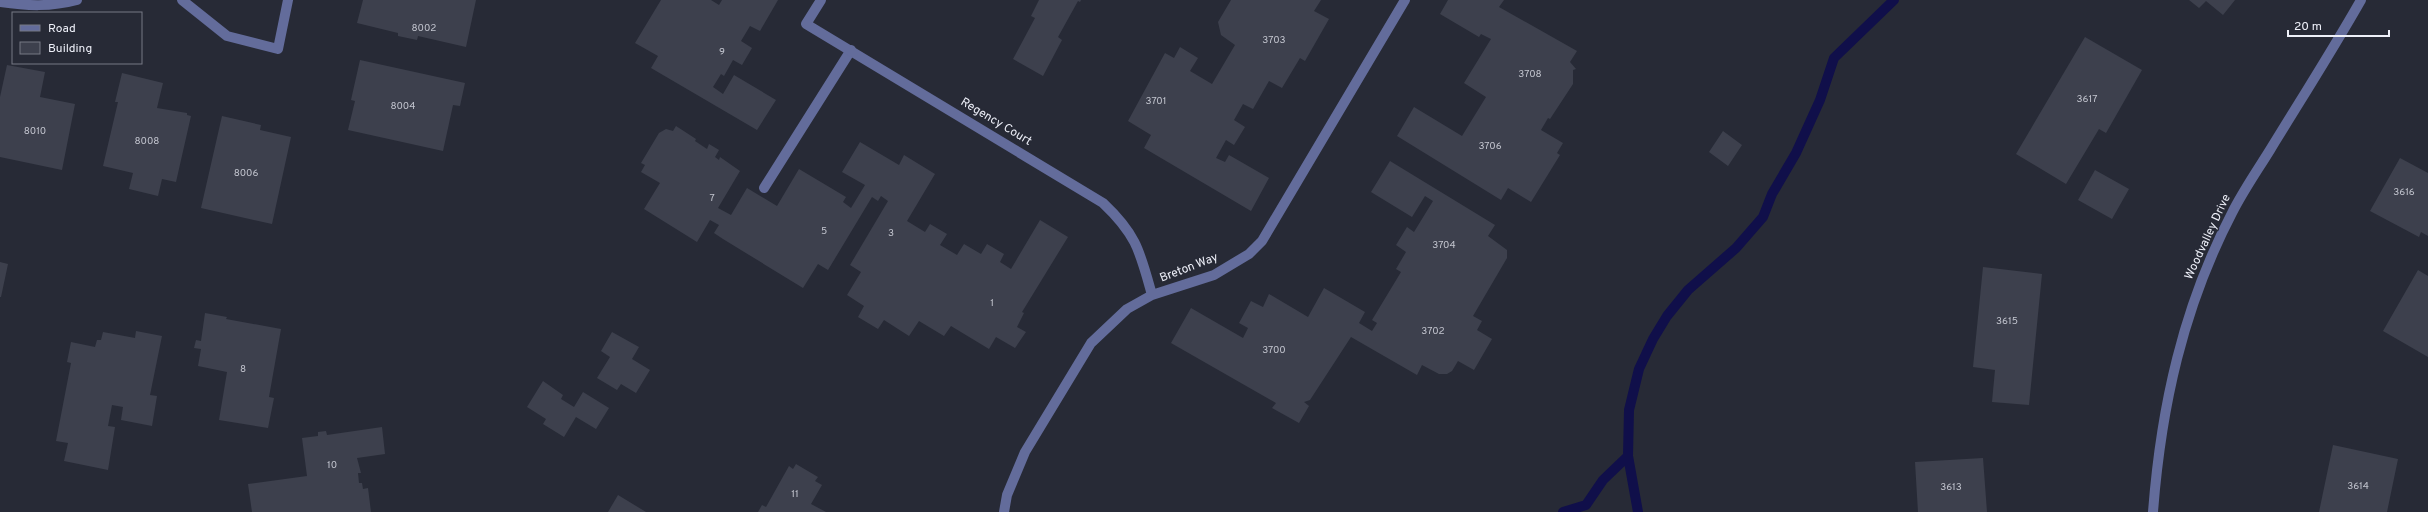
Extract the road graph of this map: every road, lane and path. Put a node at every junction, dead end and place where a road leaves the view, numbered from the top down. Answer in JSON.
{"nodes":[{"id":1,"x":77,"y":0,"type":"edge"},
{"id":2,"x":182,"y":0,"type":"edge"},
{"id":3,"x":288,"y":0,"type":"edge"},
{"id":4,"x":820,"y":0,"type":"edge"},
{"id":5,"x":1405,"y":0,"type":"edge"},
{"id":6,"x":2360,"y":0,"type":"edge"},
{"id":7,"x":0,"y":2,"type":"edge"},
{"id":8,"x":851,"y":50,"type":"junction"},
{"id":9,"x":764,"y":188,"type":"dead end"},
{"id":10,"x":1152,"y":295,"type":"junction"},
{"id":11,"x":1004,"y":512,"type":"edge"},
{"id":12,"x":2153,"y":512,"type":"edge"}],
"edges":[{"from":1,"to":7,"type":"street"},
{"from":2,"to":3,"type":"street"},
{"from":4,"to":8,"type":"street","name":"Regency Court"},
{"from":5,"to":10,"type":"street","name":"Breton Way"},
{"from":6,"to":12,"type":"street","name":"Woodvalley Drive"},
{"from":8,"to":9,"type":"street"},
{"from":8,"to":10,"type":"street","name":"Regency Court"},
{"from":10,"to":11,"type":"street","name":"Breton Way"}]}
